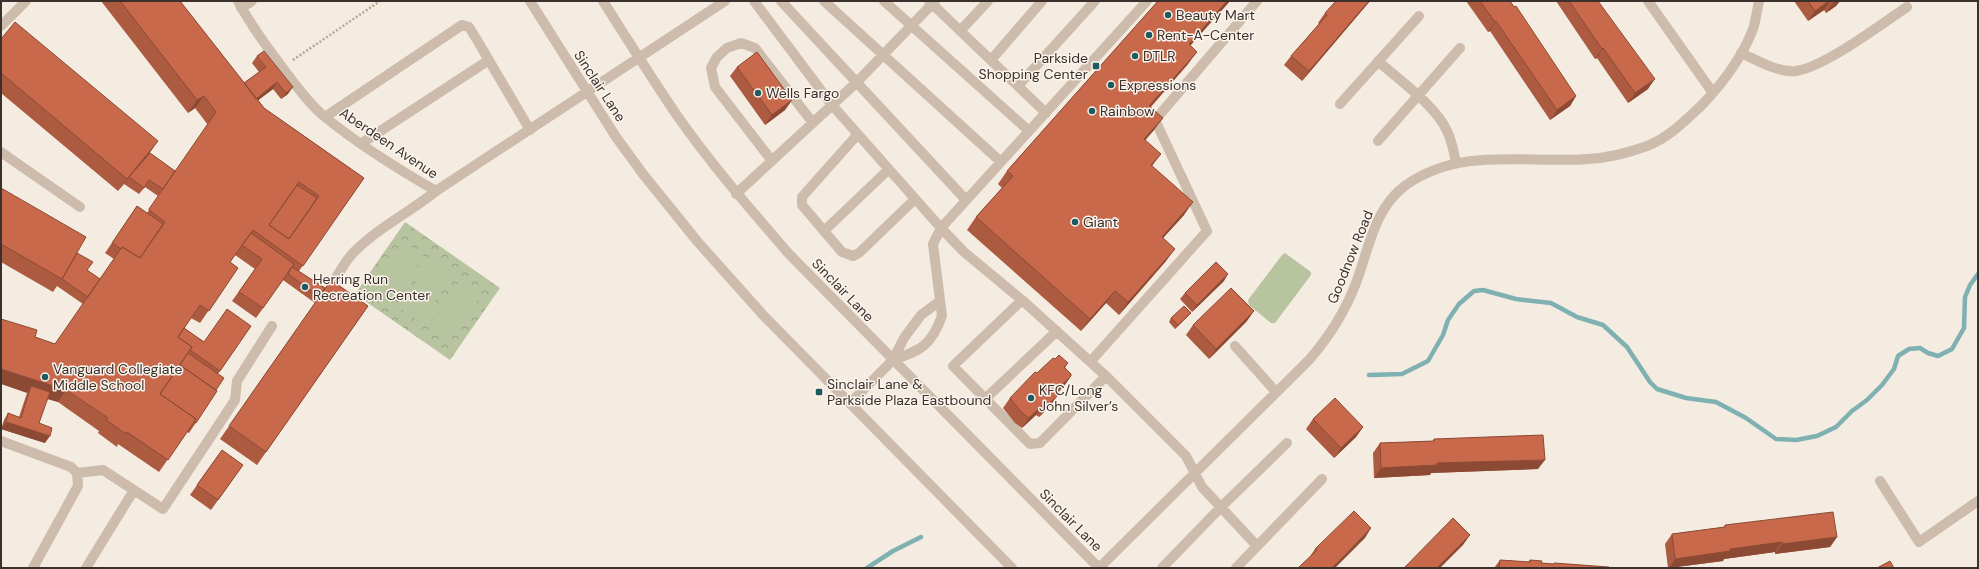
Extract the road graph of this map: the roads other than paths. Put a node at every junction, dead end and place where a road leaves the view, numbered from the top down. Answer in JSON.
{"nodes":[{"id":1,"x":26,"y":1,"type":"edge"},
{"id":2,"x":252,"y":1,"type":"edge"},
{"id":3,"x":530,"y":1,"type":"edge"},
{"id":4,"x":603,"y":1,"type":"edge"},
{"id":5,"x":725,"y":1,"type":"edge"},
{"id":6,"x":754,"y":1,"type":"edge"},
{"id":7,"x":781,"y":1,"type":"edge"},
{"id":8,"x":824,"y":1,"type":"edge"},
{"id":9,"x":884,"y":1,"type":"edge"},
{"id":10,"x":988,"y":1,"type":"edge"},
{"id":11,"x":1042,"y":1,"type":"edge"},
{"id":12,"x":1095,"y":1,"type":"edge"},
{"id":13,"x":1147,"y":1,"type":"edge"},
{"id":14,"x":1257,"y":1,"type":"edge"},
{"id":15,"x":1648,"y":1,"type":"edge"},
{"id":16,"x":1759,"y":1,"type":"edge"},
{"id":17,"x":932,"y":2,"type":"edge"},
{"id":18,"x":240,"y":4,"type":"edge"},
{"id":19,"x":1907,"y":7,"type":"dead end"},
{"id":20,"x":1419,"y":16,"type":"dead end"},
{"id":21,"x":1,"y":26,"type":"edge"},
{"id":22,"x":912,"y":26,"type":"junction"},
{"id":23,"x":960,"y":31,"type":"junction"},
{"id":24,"x":1460,"y":48,"type":"dead end"},
{"id":25,"x":1741,"y":53,"type":"junction"},
{"id":26,"x":883,"y":56,"type":"junction"},
{"id":27,"x":640,"y":58,"type":"junction"},
{"id":28,"x":489,"y":60,"type":"junction"},
{"id":29,"x":991,"y":60,"type":"junction"},
{"id":30,"x":1378,"y":61,"type":"junction"},
{"id":31,"x":857,"y":82,"type":"junction"},
{"id":32,"x":1018,"y":86,"type":"junction"},
{"id":33,"x":587,"y":92,"type":"junction"},
{"id":34,"x":1713,"y":93,"type":"junction"},
{"id":35,"x":1417,"y":96,"type":"junction"},
{"id":36,"x":1340,"y":104,"type":"dead end"},
{"id":37,"x":832,"y":106,"type":"junction"},
{"id":38,"x":1046,"y":113,"type":"junction"},
{"id":39,"x":325,"y":116,"type":"junction"},
{"id":40,"x":813,"y":123,"type":"junction"},
{"id":41,"x":530,"y":130,"type":"junction"},
{"id":42,"x":1029,"y":131,"type":"junction"},
{"id":43,"x":858,"y":134,"type":"junction"},
{"id":44,"x":1378,"y":141,"type":"dead end"},
{"id":45,"x":362,"y":143,"type":"junction"},
{"id":46,"x":1,"y":152,"type":"edge"},
{"id":47,"x":772,"y":161,"type":"junction"},
{"id":48,"x":1001,"y":162,"type":"junction"},
{"id":49,"x":1456,"y":163,"type":"junction"},
{"id":50,"x":889,"y":169,"type":"junction"},
{"id":51,"x":436,"y":191,"type":"junction"},
{"id":52,"x":736,"y":194,"type":"junction"},
{"id":53,"x":915,"y":199,"type":"junction"},
{"id":54,"x":966,"y":200,"type":"junction"},
{"id":55,"x":80,"y":207,"type":"dead end"},
{"id":56,"x":941,"y":228,"type":"junction"},
{"id":57,"x":824,"y":231,"type":"junction"},
{"id":58,"x":333,"y":283,"type":"edge"},
{"id":59,"x":1022,"y":300,"type":"junction"},
{"id":60,"x":940,"y":301,"type":"junction"},
{"id":61,"x":272,"y":326,"type":"dead end"},
{"id":62,"x":1057,"y":331,"type":"junction"},
{"id":63,"x":1235,"y":346,"type":"dead end"},
{"id":64,"x":893,"y":360,"type":"junction"},
{"id":65,"x":1091,"y":362,"type":"junction"},
{"id":66,"x":1106,"y":376,"type":"junction"},
{"id":67,"x":1276,"y":392,"type":"junction"},
{"id":68,"x":985,"y":399,"type":"junction"},
{"id":69,"x":850,"y":403,"type":"junction"},
{"id":70,"x":1,"y":441,"type":"edge"},
{"id":71,"x":1287,"y":443,"type":"dead end"},
{"id":72,"x":77,"y":473,"type":"junction"},
{"id":73,"x":1194,"y":474,"type":"junction"},
{"id":74,"x":1322,"y":479,"type":"dead end"},
{"id":75,"x":1880,"y":481,"type":"dead end"},
{"id":76,"x":134,"y":490,"type":"junction"},
{"id":77,"x":1978,"y":501,"type":"edge"},
{"id":78,"x":1221,"y":507,"type":"junction"},
{"id":79,"x":1257,"y":546,"type":"junction"},
{"id":80,"x":33,"y":568,"type":"edge"},
{"id":81,"x":86,"y":568,"type":"edge"},
{"id":82,"x":1012,"y":568,"type":"edge"},
{"id":83,"x":1099,"y":568,"type":"edge"},
{"id":84,"x":1162,"y":568,"type":"edge"},
{"id":85,"x":1236,"y":568,"type":"edge"}],
"edges":[{"from":1,"to":21,"type":"street"},
{"from":2,"to":18,"type":"street"},
{"from":3,"to":33,"type":"street","name":"Sinclair Lane"},
{"from":4,"to":27,"type":"street","name":"Sinclair Lane"},
{"from":5,"to":27,"type":"street","name":"Aberdeen Avenue"},
{"from":6,"to":37,"type":"street"},
{"from":7,"to":31,"type":"street"},
{"from":8,"to":26,"type":"street"},
{"from":9,"to":22,"type":"street"},
{"from":10,"to":23,"type":"street"},
{"from":11,"to":29,"type":"street"},
{"from":12,"to":32,"type":"street"},
{"from":13,"to":38,"type":"street"},
{"from":14,"to":65,"type":"street"},
{"from":15,"to":34,"type":"street"},
{"from":16,"to":25,"type":"street","name":"Goodnow Road"},
{"from":17,"to":22,"type":"street"},
{"from":17,"to":23,"type":"street"},
{"from":18,"to":39,"type":"street","name":"Aberdeen Avenue"},
{"from":19,"to":25,"type":"street"},
{"from":20,"to":30,"type":"street"},
{"from":22,"to":26,"type":"street"},
{"from":22,"to":42,"type":"street"},
{"from":23,"to":29,"type":"street"},
{"from":24,"to":35,"type":"street"},
{"from":25,"to":34,"type":"street","name":"Goodnow Road"},
{"from":26,"to":31,"type":"street"},
{"from":26,"to":48,"type":"street"},
{"from":27,"to":33,"type":"street","name":"Aberdeen Avenue"},
{"from":27,"to":52,"type":"street","name":"Sinclair Lane"},
{"from":28,"to":39,"type":"street"},
{"from":28,"to":41,"type":"street"},
{"from":28,"to":45,"type":"street"},
{"from":29,"to":32,"type":"street"},
{"from":30,"to":35,"type":"street"},
{"from":30,"to":36,"type":"street"},
{"from":31,"to":37,"type":"street"},
{"from":31,"to":54,"type":"street"},
{"from":32,"to":38,"type":"street"},
{"from":33,"to":41,"type":"street","name":"Aberdeen Avenue"},
{"from":33,"to":69,"type":"street","name":"Sinclair Lane"},
{"from":34,"to":49,"type":"street","name":"Goodnow Road"},
{"from":35,"to":44,"type":"street"},
{"from":35,"to":49,"type":"street"},
{"from":37,"to":40,"type":"street"},
{"from":37,"to":43,"type":"street"},
{"from":38,"to":42,"type":"street"},
{"from":39,"to":45,"type":"street","name":"Aberdeen Avenue"},
{"from":40,"to":47,"type":"street"},
{"from":40,"to":47,"type":"street"},
{"from":41,"to":51,"type":"street","name":"Aberdeen Avenue"},
{"from":42,"to":48,"type":"street"},
{"from":43,"to":50,"type":"street"},
{"from":43,"to":57,"type":"street"},
{"from":45,"to":51,"type":"street","name":"Aberdeen Avenue"},
{"from":46,"to":55,"type":"street"},
{"from":47,"to":52,"type":"street"},
{"from":48,"to":54,"type":"street"},
{"from":49,"to":67,"type":"street","name":"Goodnow Road"},
{"from":50,"to":53,"type":"street"},
{"from":50,"to":57,"type":"street"},
{"from":51,"to":58,"type":"street"},
{"from":52,"to":64,"type":"street","name":"Sinclair Lane"},
{"from":53,"to":56,"type":"street"},
{"from":53,"to":57,"type":"street"},
{"from":54,"to":56,"type":"street"},
{"from":56,"to":59,"type":"street"},
{"from":56,"to":60,"type":"street"},
{"from":59,"to":62,"type":"street"},
{"from":59,"to":68,"type":"street"},
{"from":60,"to":64,"type":"street"},
{"from":60,"to":64,"type":"street"},
{"from":61,"to":76,"type":"street"},
{"from":62,"to":65,"type":"street"},
{"from":62,"to":68,"type":"street"},
{"from":63,"to":67,"type":"street"},
{"from":64,"to":69,"type":"street"},
{"from":64,"to":83,"type":"street","name":"Sinclair Lane"},
{"from":65,"to":66,"type":"street"},
{"from":66,"to":68,"type":"street"},
{"from":66,"to":73,"type":"street"},
{"from":67,"to":73,"type":"street","name":"Goodnow Road"},
{"from":69,"to":82,"type":"street","name":"Sinclair Lane"},
{"from":70,"to":72,"type":"street"},
{"from":71,"to":78,"type":"street"},
{"from":72,"to":76,"type":"street"},
{"from":72,"to":80,"type":"street"},
{"from":73,"to":78,"type":"street"},
{"from":73,"to":83,"type":"street","name":"Goodnow Road"},
{"from":74,"to":79,"type":"street"},
{"from":75,"to":77,"type":"street"},
{"from":76,"to":81,"type":"street"},
{"from":78,"to":79,"type":"street"},
{"from":78,"to":84,"type":"street"},
{"from":79,"to":85,"type":"street"}]}
